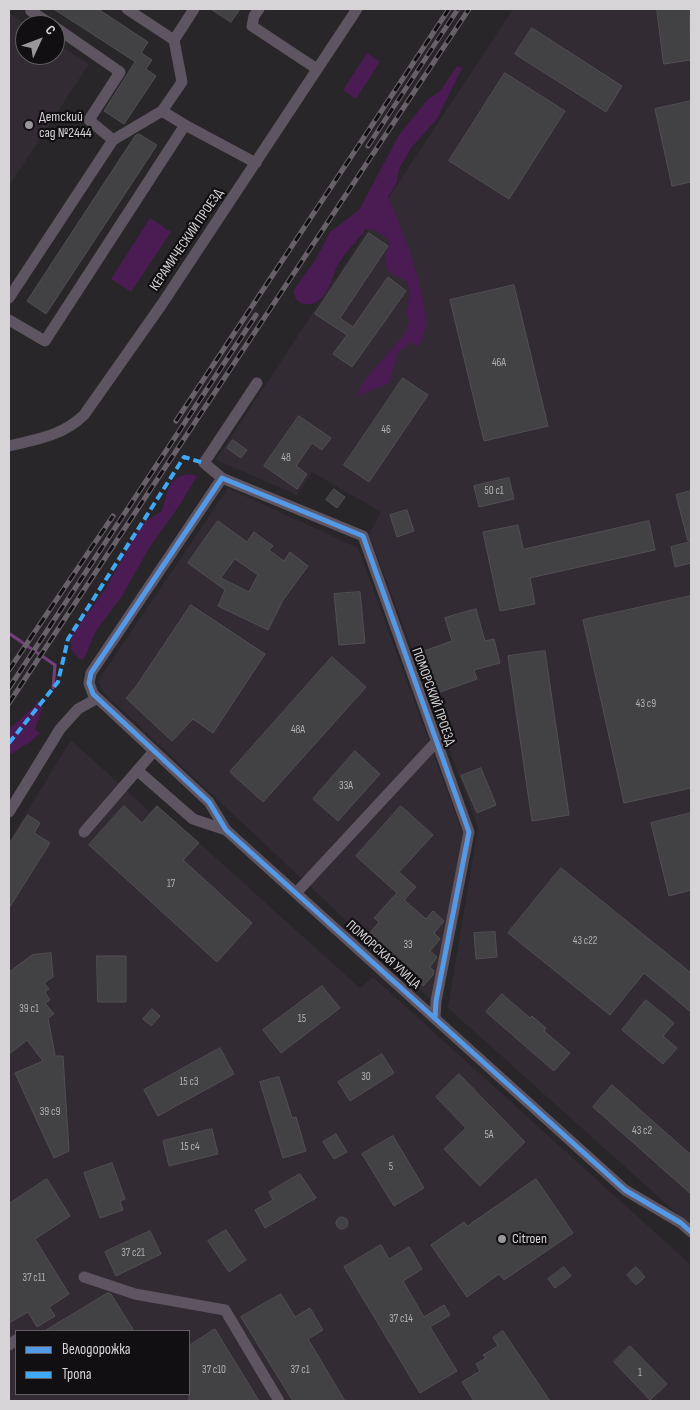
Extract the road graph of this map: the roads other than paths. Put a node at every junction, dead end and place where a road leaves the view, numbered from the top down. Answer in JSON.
{"nodes":[{"id":1,"x":126,"y":9,"type":"edge"},
{"id":2,"x":194,"y":9,"type":"edge"},
{"id":3,"x":259,"y":9,"type":"edge"},
{"id":4,"x":357,"y":9,"type":"edge"},
{"id":5,"x":65,"y":34,"type":"edge"},
{"id":6,"x":174,"y":40,"type":"junction"},
{"id":7,"x":318,"y":69,"type":"junction"},
{"id":8,"x":162,"y":111,"type":"junction"},
{"id":9,"x":186,"y":125,"type":"junction"},
{"id":10,"x":113,"y":140,"type":"junction"},
{"id":11,"x":256,"y":164,"type":"junction"},
{"id":12,"x":9,"y":298,"type":"edge"},
{"id":13,"x":9,"y":320,"type":"edge"},
{"id":14,"x":257,"y":383,"type":"dead end"},
{"id":15,"x":9,"y":446,"type":"edge"},
{"id":16,"x":222,"y":478,"type":"junction"},
{"id":17,"x":96,"y":699,"type":"junction"},
{"id":18,"x":437,"y":741,"type":"junction"},
{"id":19,"x":154,"y":751,"type":"junction"},
{"id":20,"x":138,"y":771,"type":"junction"},
{"id":21,"x":9,"y":812,"type":"edge"},
{"id":22,"x":226,"y":830,"type":"junction"},
{"id":23,"x":84,"y":832,"type":"dead end"},
{"id":24,"x":296,"y":893,"type":"junction"},
{"id":25,"x":435,"y":1018,"type":"junction"},
{"id":26,"x":691,"y":1232,"type":"edge"},
{"id":27,"x":84,"y":1278,"type":"dead end"},
{"id":28,"x":279,"y":1401,"type":"edge"}],
"edges":[{"from":1,"to":6,"type":"street"},
{"from":2,"to":6,"type":"street"},
{"from":3,"to":7,"type":"street"},
{"from":4,"to":7,"type":"street","name":"КЕРАМИЧЕСКИЙ ПРОЕЗД"},
{"from":5,"to":10,"type":"street"},
{"from":6,"to":8,"type":"street"},
{"from":7,"to":11,"type":"street","name":"КЕРАМИЧЕСКИЙ ПРОЕЗД"},
{"from":8,"to":9,"type":"street"},
{"from":8,"to":10,"type":"street"},
{"from":9,"to":11,"type":"street"},
{"from":9,"to":13,"type":"street"},
{"from":10,"to":12,"type":"street"},
{"from":11,"to":15,"type":"street","name":"КЕРАМИЧЕСКИЙ ПРОЕЗД"},
{"from":14,"to":16,"type":"street"},
{"from":16,"to":17,"type":"street"},
{"from":16,"to":18,"type":"street","name":"ПОМОРСКИЙ ПРОЕЗД"},
{"from":17,"to":19,"type":"street","name":"ПОМОРСКАЯ УЛИЦА"},
{"from":17,"to":21,"type":"street"},
{"from":18,"to":24,"type":"street"},
{"from":18,"to":25,"type":"street","name":"ПОМОРСКИЙ ПРОЕЗД"},
{"from":19,"to":20,"type":"street"},
{"from":19,"to":22,"type":"street","name":"ПОМОРСКАЯ УЛИЦА"},
{"from":20,"to":22,"type":"street"},
{"from":20,"to":23,"type":"street"},
{"from":22,"to":24,"type":"street","name":"ПОМОРСКАЯ УЛИЦА"},
{"from":24,"to":25,"type":"street","name":"ПОМОРСКАЯ УЛИЦА"},
{"from":25,"to":26,"type":"street","name":"ПОМОРСКАЯ УЛИЦА"},
{"from":27,"to":28,"type":"street"}]}
